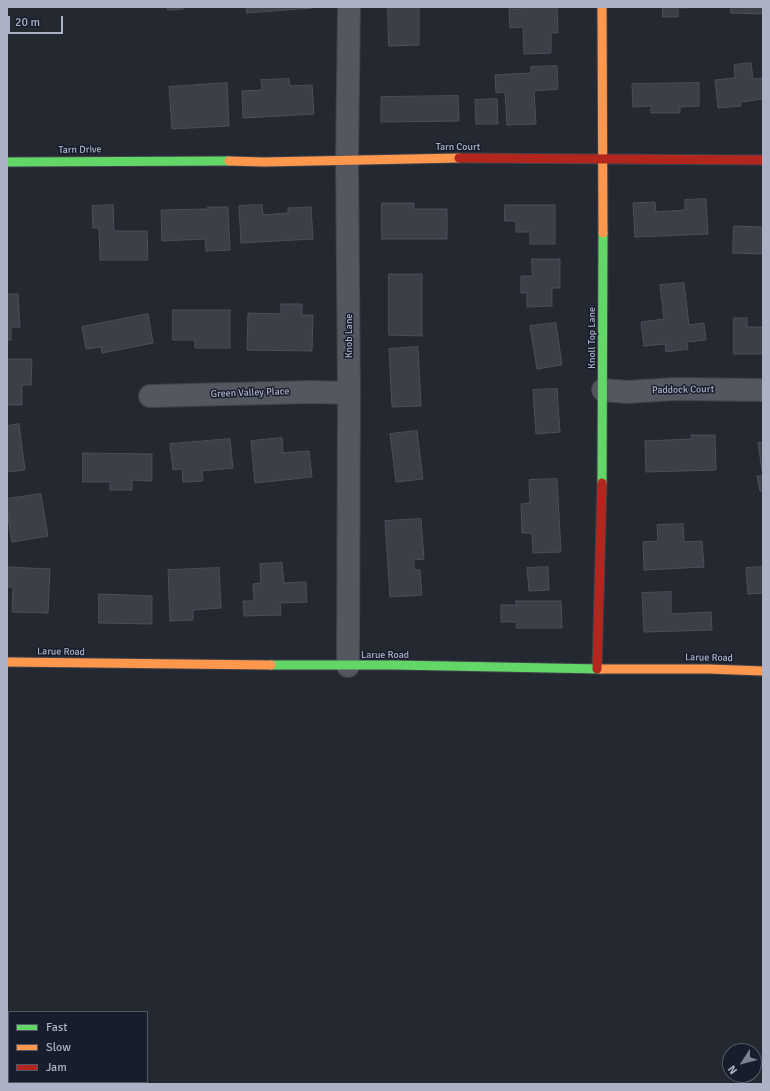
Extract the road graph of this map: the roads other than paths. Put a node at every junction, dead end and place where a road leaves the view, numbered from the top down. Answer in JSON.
{"nodes":[{"id":1,"x":349,"y":7,"type":"edge"},
{"id":2,"x":602,"y":7,"type":"edge"},
{"id":3,"x":602,"y":159,"type":"junction"},
{"id":4,"x":153,"y":160,"type":"joint"},
{"id":5,"x":763,"y":160,"type":"edge"},
{"id":6,"x":347,"y":161,"type":"junction"},
{"id":7,"x":7,"y":162,"type":"edge"},
{"id":8,"x":603,"y":390,"type":"junction"},
{"id":9,"x":763,"y":390,"type":"edge"},
{"id":10,"x":349,"y":392,"type":"junction"},
{"id":11,"x":150,"y":396,"type":"dead end"},
{"id":12,"x":7,"y":662,"type":"edge"},
{"id":13,"x":348,"y":666,"type":"junction"},
{"id":14,"x":597,"y":669,"type":"junction"},
{"id":15,"x":763,"y":670,"type":"edge"}],
"edges":[{"from":1,"to":6,"type":"street","name":"Knob Lane"},
{"from":2,"to":3,"type":"street","name":"Knoll Top Lane"},
{"from":3,"to":5,"type":"street","name":"Tarn Court"},
{"from":3,"to":6,"type":"street","name":"Tarn Court"},
{"from":3,"to":8,"type":"street","name":"Knoll Top Lane"},
{"from":4,"to":6,"type":"street","name":"Tarn Court"},
{"from":4,"to":7,"type":"street","name":"Tarn Drive"},
{"from":6,"to":10,"type":"street","name":"Knob Lane"},
{"from":8,"to":9,"type":"street","name":"Paddock Court"},
{"from":8,"to":14,"type":"street","name":"Knoll Top Lane"},
{"from":10,"to":11,"type":"street","name":"Green Valley Place"},
{"from":10,"to":13,"type":"street","name":"Knob Lane"},
{"from":12,"to":13,"type":"street","name":"Larue Road"},
{"from":13,"to":14,"type":"street","name":"Larue Road"},
{"from":14,"to":15,"type":"street","name":"Larue Road"}]}
